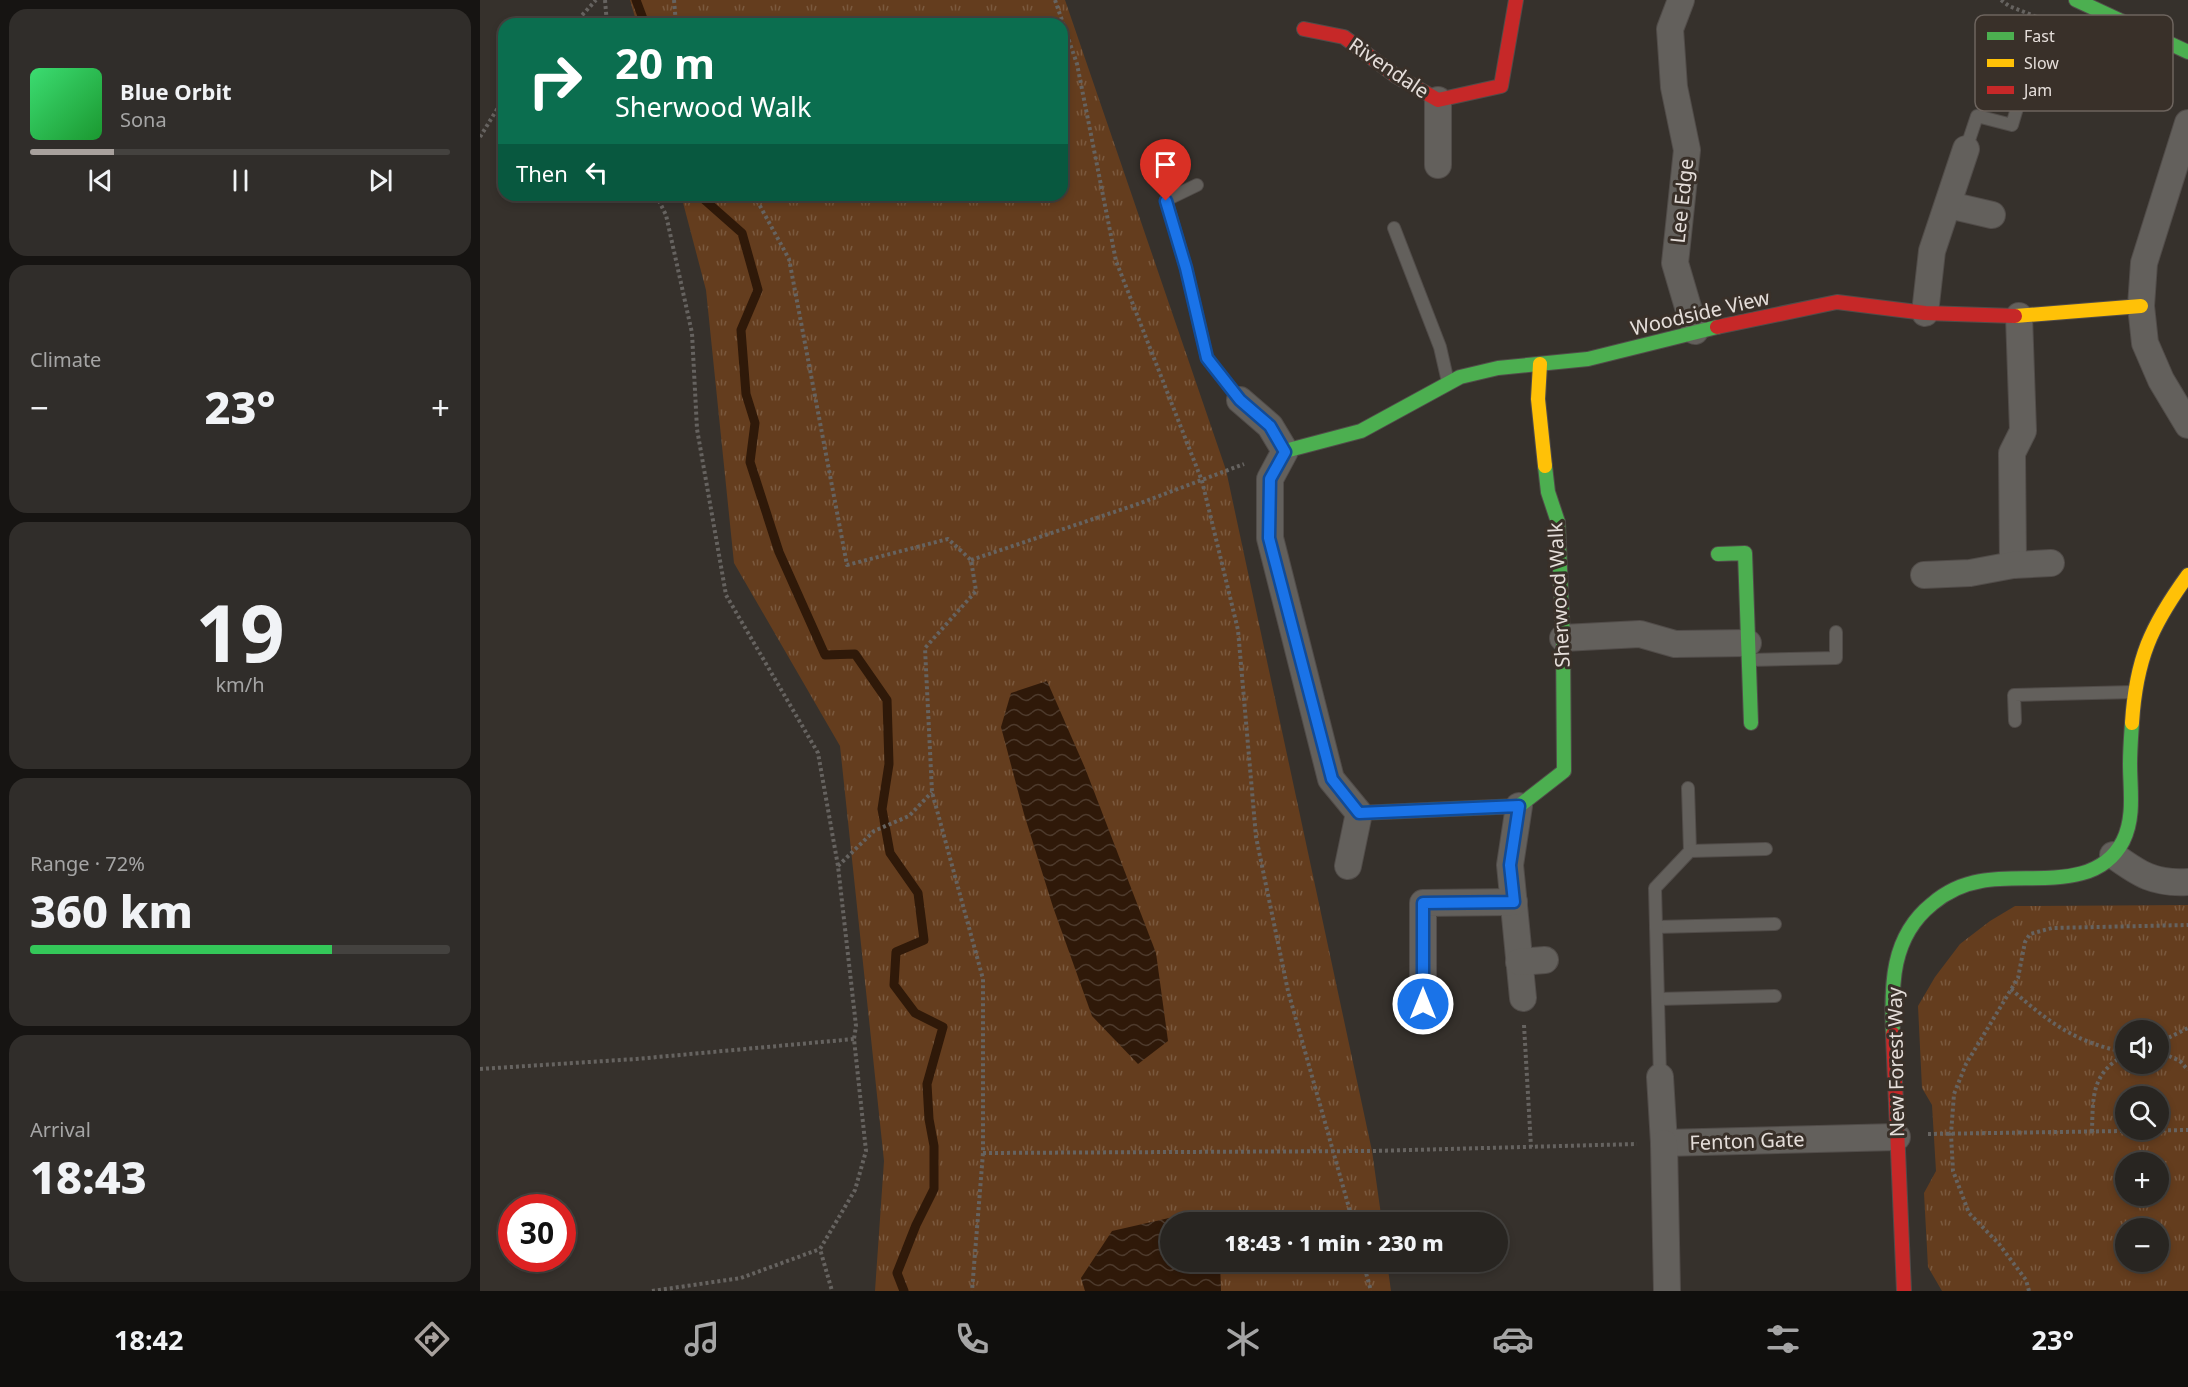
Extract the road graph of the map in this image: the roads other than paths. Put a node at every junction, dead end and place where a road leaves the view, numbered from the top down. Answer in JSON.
{"nodes":[{"id":1,"x":1516,"y":0,"type":"edge"},
{"id":2,"x":1681,"y":0,"type":"edge"},
{"id":3,"x":2076,"y":0,"type":"edge"},
{"id":4,"x":2108,"y":15,"type":"edge"},
{"id":5,"x":1304,"y":28,"type":"dead end"},
{"id":6,"x":2173,"y":45,"type":"edge"},
{"id":7,"x":2188,"y":52,"type":"edge"},
{"id":8,"x":1438,"y":100,"type":"junction"},
{"id":9,"x":2016,"y":111,"type":"edge"},
{"id":10,"x":2188,"y":123,"type":"edge"},
{"id":11,"x":1966,"y":149,"type":"joint"},
{"id":12,"x":1438,"y":165,"type":"dead end"},
{"id":13,"x":1197,"y":185,"type":"dead end"},
{"id":14,"x":1949,"y":205,"type":"junction"},
{"id":15,"x":1992,"y":215,"type":"dead end"},
{"id":16,"x":1394,"y":228,"type":"dead end"},
{"id":17,"x":2141,"y":306,"type":"junction"},
{"id":18,"x":1925,"y":313,"type":"junction"},
{"id":19,"x":2019,"y":316,"type":"junction"},
{"id":20,"x":1695,"y":331,"type":"junction"},
{"id":21,"x":1540,"y":364,"type":"junction"},
{"id":22,"x":1448,"y":383,"type":"junction"},
{"id":23,"x":1240,"y":400,"type":"joint"},
{"id":24,"x":2188,"y":425,"type":"edge"},
{"id":25,"x":1285,"y":452,"type":"junction"},
{"id":26,"x":1718,"y":554,"type":"dead end"},
{"id":27,"x":2052,"y":563,"type":"dead end"},
{"id":28,"x":2013,"y":565,"type":"junction"},
{"id":29,"x":1924,"y":574,"type":"dead end"},
{"id":30,"x":2188,"y":575,"type":"edge"},
{"id":31,"x":1836,"y":632,"type":"dead end"},
{"id":32,"x":1563,"y":638,"type":"junction"},
{"id":33,"x":1748,"y":651,"type":"junction"},
{"id":34,"x":2135,"y":692,"type":"junction"},
{"id":35,"x":2015,"y":721,"type":"dead end"},
{"id":36,"x":1750,"y":723,"type":"dead end"},
{"id":37,"x":1688,"y":788,"type":"dead end"},
{"id":38,"x":1519,"y":806,"type":"junction"},
{"id":39,"x":1359,"y":813,"type":"junction"},
{"id":40,"x":1767,"y":849,"type":"dead end"},
{"id":41,"x":1690,"y":851,"type":"junction"},
{"id":42,"x":2113,"y":855,"type":"junction"},
{"id":43,"x":1348,"y":866,"type":"dead end"},
{"id":44,"x":2188,"y":882,"type":"edge"},
{"id":45,"x":1514,"y":902,"type":"junction"},
{"id":46,"x":1775,"y":924,"type":"dead end"},
{"id":47,"x":1656,"y":927,"type":"junction"},
{"id":48,"x":1545,"y":960,"type":"dead end"},
{"id":49,"x":1520,"y":962,"type":"junction"},
{"id":50,"x":1775,"y":996,"type":"dead end"},
{"id":51,"x":1523,"y":998,"type":"road end"},
{"id":52,"x":1658,"y":999,"type":"junction"},
{"id":53,"x":1423,"y":1004,"type":"dead end"},
{"id":54,"x":1660,"y":1077,"type":"joint"},
{"id":55,"x":1897,"y":1137,"type":"junction"},
{"id":56,"x":1664,"y":1143,"type":"junction"},
{"id":57,"x":1667,"y":1291,"type":"edge"},
{"id":58,"x":1904,"y":1291,"type":"edge"}],
"edges":[{"from":1,"to":8,"type":"street","name":"Rivendale"},
{"from":2,"to":20,"type":"street","name":"Lee Edge"},
{"from":3,"to":4,"type":"street"},
{"from":5,"to":8,"type":"street","name":"Rivendale"},
{"from":6,"to":7,"type":"street"},
{"from":8,"to":12,"type":"street","name":"Rivendale"},
{"from":9,"to":11,"type":"lane"},
{"from":10,"to":17,"type":"street"},
{"from":11,"to":14,"type":"street"},
{"from":13,"to":23,"type":"lane"},
{"from":14,"to":15,"type":"street"},
{"from":14,"to":18,"type":"street"},
{"from":16,"to":22,"type":"lane"},
{"from":17,"to":19,"type":"street","name":"Woodside View"},
{"from":17,"to":24,"type":"street"},
{"from":18,"to":19,"type":"street","name":"Woodside View"},
{"from":18,"to":20,"type":"street","name":"Woodside View"},
{"from":19,"to":28,"type":"street"},
{"from":20,"to":21,"type":"street","name":"Woodside View"},
{"from":21,"to":22,"type":"street","name":"Woodside View"},
{"from":21,"to":32,"type":"street","name":"Sherwood Walk"},
{"from":22,"to":25,"type":"street","name":"Woodside View"},
{"from":23,"to":25,"type":"street"},
{"from":25,"to":39,"type":"street"},
{"from":26,"to":33,"type":"street"},
{"from":27,"to":28,"type":"street"},
{"from":28,"to":29,"type":"street"},
{"from":30,"to":34,"type":"street","name":"New Forest Way"},
{"from":31,"to":33,"type":"lane"},
{"from":32,"to":33,"type":"street"},
{"from":32,"to":38,"type":"street","name":"Sherwood Walk"},
{"from":33,"to":36,"type":"street"},
{"from":34,"to":35,"type":"lane"},
{"from":34,"to":42,"type":"street","name":"New Forest Way"},
{"from":37,"to":41,"type":"lane"},
{"from":38,"to":39,"type":"street"},
{"from":38,"to":45,"type":"street"},
{"from":39,"to":43,"type":"street"},
{"from":40,"to":41,"type":"lane"},
{"from":41,"to":47,"type":"lane"},
{"from":42,"to":44,"type":"street"},
{"from":42,"to":55,"type":"street","name":"New Forest Way"},
{"from":45,"to":49,"type":"street"},
{"from":45,"to":53,"type":"street"},
{"from":46,"to":47,"type":"lane"},
{"from":47,"to":52,"type":"lane"},
{"from":48,"to":49,"type":"street"},
{"from":49,"to":51,"type":"street"},
{"from":50,"to":52,"type":"lane"},
{"from":52,"to":54,"type":"lane"},
{"from":54,"to":56,"type":"street","name":"Fenton Gate"},
{"from":55,"to":56,"type":"street","name":"Fenton Gate"},
{"from":55,"to":58,"type":"street","name":"New Forest Way"},
{"from":56,"to":57,"type":"street"}]}
